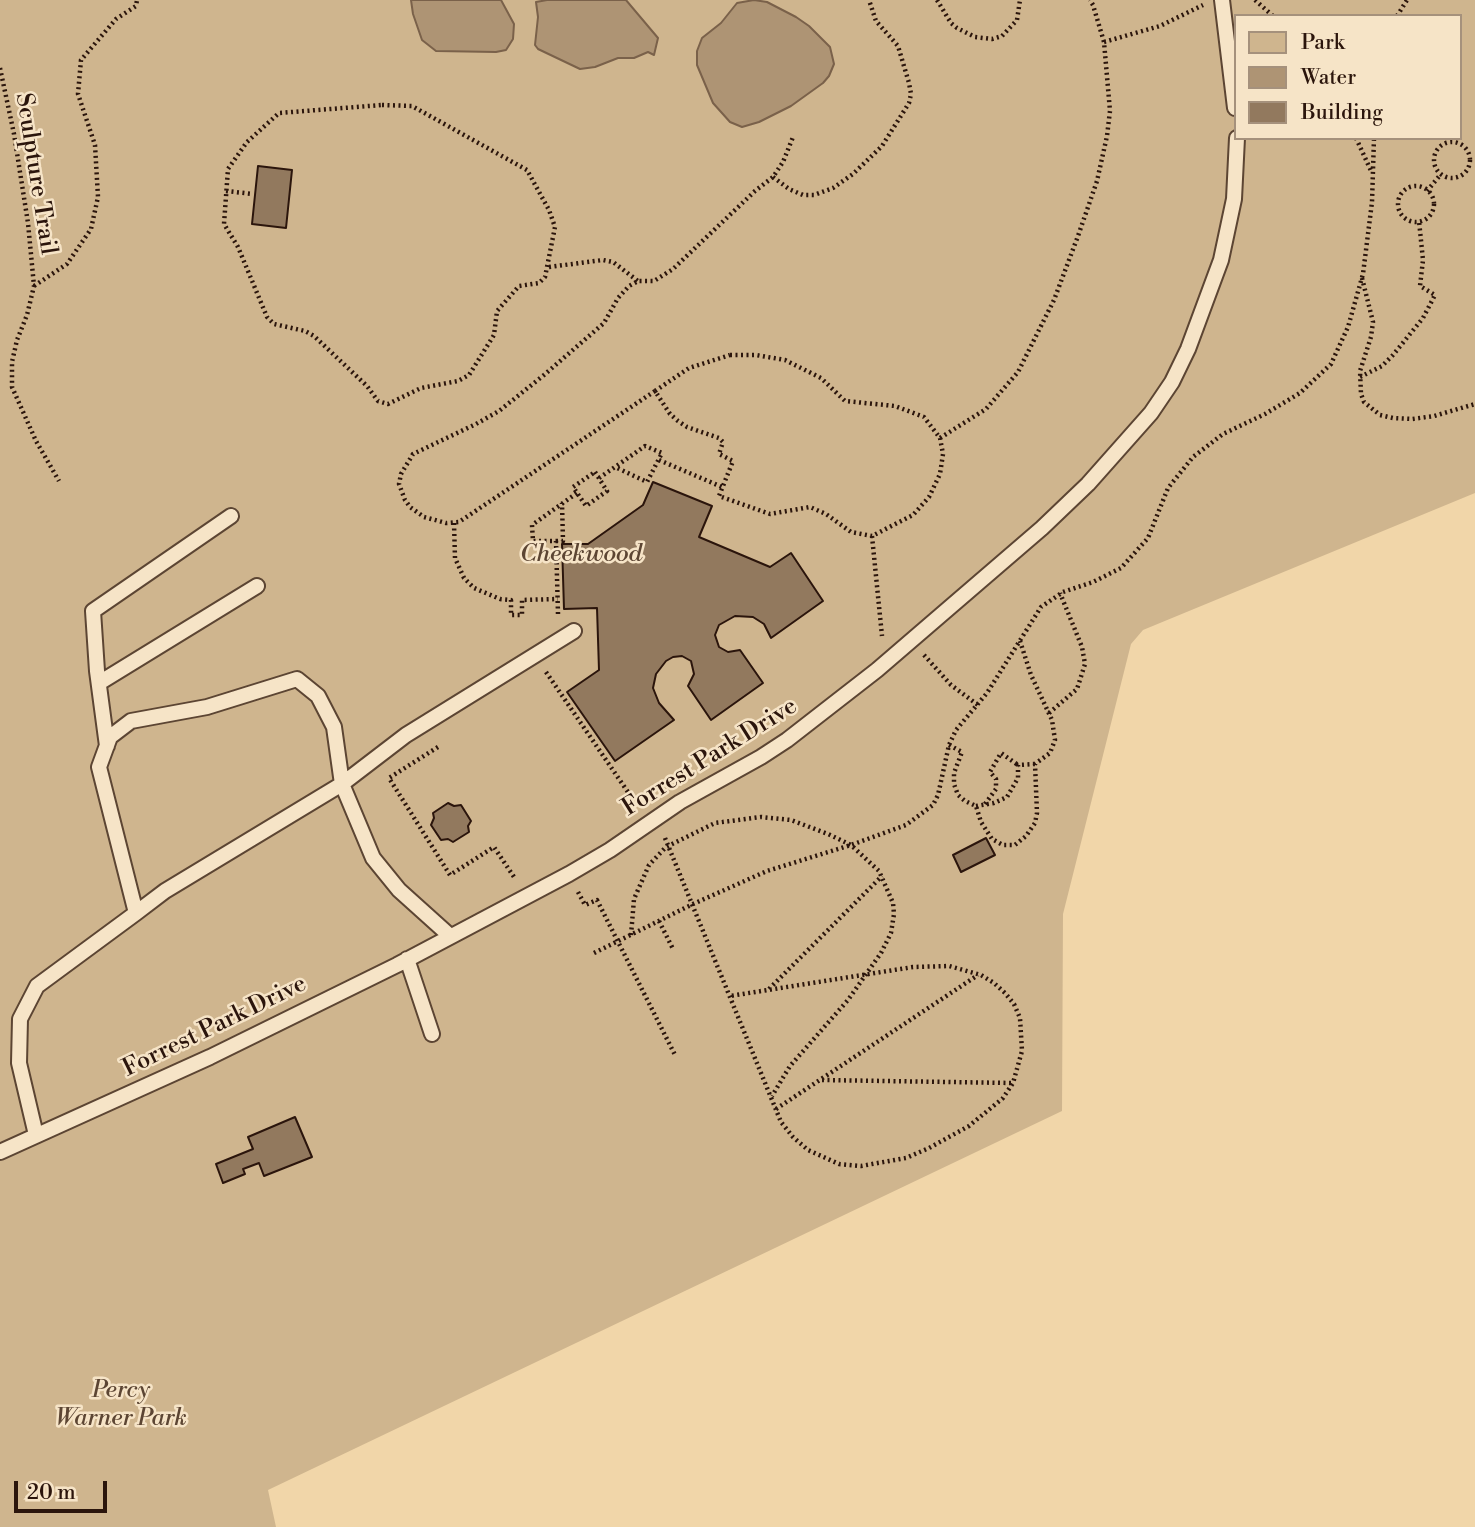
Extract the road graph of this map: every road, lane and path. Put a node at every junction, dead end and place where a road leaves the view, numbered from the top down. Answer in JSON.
{"nodes":[{"id":1,"x":137,"y":0,"type":"edge"},
{"id":2,"x":869,"y":0,"type":"edge"},
{"id":3,"x":937,"y":0,"type":"edge"},
{"id":4,"x":1020,"y":0,"type":"edge"},
{"id":5,"x":1090,"y":0,"type":"edge"},
{"id":6,"x":1213,"y":0,"type":"edge"},
{"id":7,"x":1222,"y":0,"type":"edge"},
{"id":8,"x":1255,"y":0,"type":"edge"},
{"id":9,"x":1271,"y":14,"type":"edge"},
{"id":10,"x":1104,"y":42,"type":"junction"},
{"id":11,"x":0,"y":68,"type":"edge"},
{"id":12,"x":1234,"y":100,"type":"edge"},
{"id":13,"x":793,"y":137,"type":"dead end"},
{"id":14,"x":1237,"y":140,"type":"edge"},
{"id":15,"x":1357,"y":140,"type":"edge"},
{"id":16,"x":1374,"y":140,"type":"edge"},
{"id":17,"x":1445,"y":141,"type":"edge"},
{"id":18,"x":1441,"y":174,"type":"junction"},
{"id":19,"x":1373,"y":175,"type":"junction"},
{"id":20,"x":773,"y":177,"type":"junction"},
{"id":21,"x":226,"y":191,"type":"junction"},
{"id":22,"x":1427,"y":191,"type":"junction"},
{"id":23,"x":253,"y":194,"type":"dead end"},
{"id":24,"x":1419,"y":221,"type":"junction"},
{"id":25,"x":548,"y":267,"type":"junction"},
{"id":26,"x":1362,"y":277,"type":"junction"},
{"id":27,"x":638,"y":281,"type":"junction"},
{"id":28,"x":34,"y":286,"type":"junction"},
{"id":29,"x":1360,"y":377,"type":"junction"},
{"id":30,"x":655,"y":391,"type":"junction"},
{"id":31,"x":1475,"y":404,"type":"edge"},
{"id":32,"x":940,"y":438,"type":"junction"},
{"id":33,"x":659,"y":460,"type":"junction"},
{"id":34,"x":615,"y":467,"type":"junction"},
{"id":35,"x":598,"y":478,"type":"junction"},
{"id":36,"x":58,"y":481,"type":"dead end"},
{"id":37,"x":722,"y":487,"type":"junction"},
{"id":38,"x":577,"y":493,"type":"junction"},
{"id":39,"x":562,"y":503,"type":"junction"},
{"id":40,"x":231,"y":516,"type":"dead end"},
{"id":41,"x":454,"y":523,"type":"junction"},
{"id":42,"x":872,"y":536,"type":"junction"},
{"id":43,"x":556,"y":541,"type":"junction"},
{"id":44,"x":257,"y":586,"type":"dead end"},
{"id":45,"x":1060,"y":593,"type":"junction"},
{"id":46,"x":558,"y":599,"type":"junction"},
{"id":47,"x":574,"y":631,"type":"dead end"},
{"id":48,"x":882,"y":637,"type":"dead end"},
{"id":49,"x":559,"y":640,"type":"junction"},
{"id":50,"x":912,"y":640,"type":"junction"},
{"id":51,"x":1020,"y":640,"type":"junction"},
{"id":52,"x":535,"y":655,"type":"junction"},
{"id":53,"x":99,"y":683,"type":"junction"},
{"id":54,"x":978,"y":705,"type":"junction"},
{"id":55,"x":1049,"y":713,"type":"junction"},
{"id":56,"x":949,"y":745,"type":"junction"},
{"id":57,"x":107,"y":746,"type":"junction"},
{"id":58,"x":438,"y":747,"type":"dead end"},
{"id":59,"x":1035,"y":764,"type":"junction"},
{"id":60,"x":1018,"y":765,"type":"junction"},
{"id":61,"x":342,"y":784,"type":"junction"},
{"id":62,"x":632,"y":798,"type":"dead end"},
{"id":63,"x":984,"y":805,"type":"junction"},
{"id":64,"x":976,"y":806,"type":"junction"},
{"id":65,"x":654,"y":819,"type":"junction"},
{"id":66,"x":851,"y":845,"type":"junction"},
{"id":67,"x":669,"y":846,"type":"junction"},
{"id":68,"x":569,"y":874,"type":"junction"},
{"id":69,"x":882,"y":876,"type":"junction"},
{"id":70,"x":514,"y":877,"type":"dead end"},
{"id":71,"x":692,"y":904,"type":"junction"},
{"id":72,"x":136,"y":913,"type":"junction"},
{"id":73,"x":659,"y":921,"type":"junction"},
{"id":74,"x":449,"y":935,"type":"junction"},
{"id":75,"x":631,"y":935,"type":"junction"},
{"id":76,"x":618,"y":941,"type":"junction"},
{"id":77,"x":673,"y":949,"type":"dead end"},
{"id":78,"x":594,"y":953,"type":"dead end"},
{"id":79,"x":407,"y":959,"type":"junction"},
{"id":80,"x":979,"y":974,"type":"junction"},
{"id":81,"x":866,"y":975,"type":"junction"},
{"id":82,"x":768,"y":990,"type":"junction"},
{"id":83,"x":730,"y":996,"type":"junction"},
{"id":84,"x":432,"y":1034,"type":"dead end"},
{"id":85,"x":675,"y":1055,"type":"dead end"},
{"id":86,"x":820,"y":1080,"type":"junction"},
{"id":87,"x":1013,"y":1083,"type":"junction"},
{"id":88,"x":771,"y":1097,"type":"junction"},
{"id":89,"x":776,"y":1109,"type":"junction"},
{"id":90,"x":36,"y":1135,"type":"junction"},
{"id":91,"x":0,"y":1152,"type":"edge"}],
"edges":[{"from":1,"to":28,"type":"path","name":"Sculpture Trail"},
{"from":2,"to":20,"type":"path"},
{"from":3,"to":4,"type":"path"},
{"from":5,"to":10,"type":"path"},
{"from":6,"to":10,"type":"path"},
{"from":7,"to":12,"type":"lane"},
{"from":8,"to":9,"type":"path"},
{"from":10,"to":32,"type":"path"},
{"from":11,"to":28,"type":"path","name":"Sculpture Trail"},
{"from":13,"to":20,"type":"path"},
{"from":14,"to":50,"type":"lane","name":"Forrest Park Drive"},
{"from":15,"to":19,"type":"path"},
{"from":16,"to":19,"type":"path"},
{"from":17,"to":18,"type":"path"},
{"from":17,"to":18,"type":"path"},
{"from":18,"to":22,"type":"path"},
{"from":19,"to":26,"type":"path"},
{"from":20,"to":27,"type":"path"},
{"from":21,"to":23,"type":"path"},
{"from":21,"to":25,"type":"path"},
{"from":21,"to":25,"type":"path"},
{"from":22,"to":24,"type":"path"},
{"from":22,"to":24,"type":"path"},
{"from":24,"to":29,"type":"path"},
{"from":25,"to":27,"type":"path"},
{"from":26,"to":29,"type":"path"},
{"from":26,"to":45,"type":"path"},
{"from":27,"to":41,"type":"path"},
{"from":28,"to":36,"type":"path","name":"Sculpture Trail"},
{"from":29,"to":31,"type":"path"},
{"from":30,"to":32,"type":"path"},
{"from":30,"to":37,"type":"path"},
{"from":30,"to":41,"type":"path"},
{"from":32,"to":42,"type":"path"},
{"from":33,"to":34,"type":"path"},
{"from":33,"to":34,"type":"path"},
{"from":33,"to":37,"type":"path"},
{"from":34,"to":35,"type":"path"},
{"from":35,"to":38,"type":"path"},
{"from":35,"to":38,"type":"path"},
{"from":37,"to":42,"type":"path"},
{"from":38,"to":39,"type":"path"},
{"from":39,"to":43,"type":"path"},
{"from":39,"to":43,"type":"path"},
{"from":40,"to":53,"type":"lane"},
{"from":41,"to":46,"type":"path"},
{"from":42,"to":48,"type":"path"},
{"from":43,"to":46,"type":"path"},
{"from":44,"to":53,"type":"lane"},
{"from":45,"to":51,"type":"path"},
{"from":45,"to":55,"type":"path"},
{"from":46,"to":49,"type":"path"},
{"from":47,"to":49,"type":"lane"},
{"from":49,"to":52,"type":"lane"},
{"from":50,"to":54,"type":"path"},
{"from":50,"to":65,"type":"lane","name":"Forrest Park Drive"},
{"from":51,"to":54,"type":"path"},
{"from":51,"to":55,"type":"path"},
{"from":52,"to":61,"type":"lane"},
{"from":52,"to":62,"type":"path"},
{"from":53,"to":57,"type":"lane"},
{"from":54,"to":56,"type":"path"},
{"from":55,"to":59,"type":"path"},
{"from":56,"to":64,"type":"path"},
{"from":56,"to":66,"type":"path"},
{"from":57,"to":61,"type":"lane"},
{"from":57,"to":72,"type":"lane"},
{"from":58,"to":70,"type":"path"},
{"from":59,"to":60,"type":"path"},
{"from":59,"to":64,"type":"path"},
{"from":60,"to":63,"type":"path"},
{"from":60,"to":63,"type":"path"},
{"from":61,"to":72,"type":"lane"},
{"from":61,"to":74,"type":"lane"},
{"from":63,"to":64,"type":"path"},
{"from":65,"to":67,"type":"path"},
{"from":65,"to":68,"type":"lane","name":"Forrest Park Drive"},
{"from":66,"to":67,"type":"path"},
{"from":66,"to":69,"type":"path"},
{"from":66,"to":71,"type":"path"},
{"from":67,"to":71,"type":"path"},
{"from":67,"to":75,"type":"path"},
{"from":68,"to":74,"type":"lane","name":"Forrest Park Drive"},
{"from":68,"to":76,"type":"path"},
{"from":69,"to":81,"type":"path"},
{"from":69,"to":82,"type":"path"},
{"from":71,"to":73,"type":"path"},
{"from":71,"to":83,"type":"path"},
{"from":72,"to":90,"type":"lane"},
{"from":73,"to":75,"type":"path"},
{"from":73,"to":77,"type":"path"},
{"from":74,"to":79,"type":"lane","name":"Forrest Park Drive"},
{"from":75,"to":76,"type":"path"},
{"from":76,"to":78,"type":"path"},
{"from":76,"to":85,"type":"path"},
{"from":79,"to":84,"type":"lane"},
{"from":79,"to":90,"type":"lane","name":"Forrest Park Drive"},
{"from":80,"to":81,"type":"path"},
{"from":80,"to":86,"type":"path"},
{"from":80,"to":87,"type":"path"},
{"from":81,"to":82,"type":"path"},
{"from":81,"to":88,"type":"path"},
{"from":82,"to":83,"type":"path"},
{"from":83,"to":88,"type":"path"},
{"from":86,"to":87,"type":"path"},
{"from":86,"to":89,"type":"path"},
{"from":87,"to":89,"type":"path"},
{"from":88,"to":89,"type":"path"},
{"from":90,"to":91,"type":"lane","name":"Forrest Park Drive"}]}
